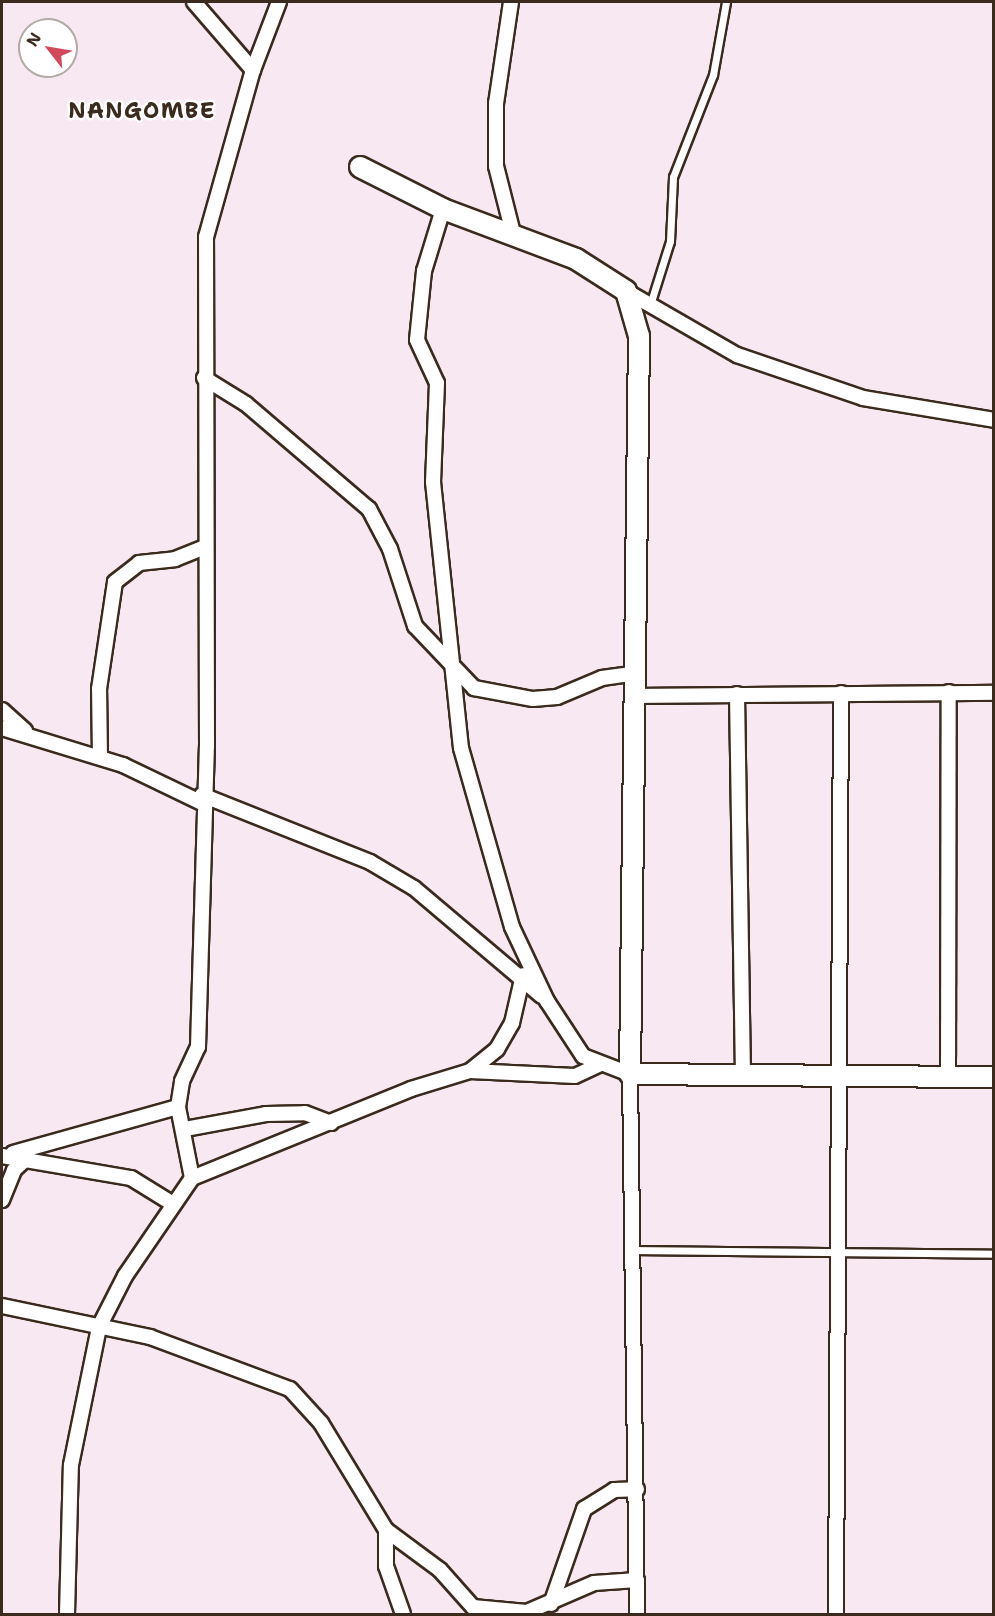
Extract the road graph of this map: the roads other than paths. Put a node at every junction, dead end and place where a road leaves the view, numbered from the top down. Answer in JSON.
{"nodes":[{"id":1,"x":194,"y":2,"type":"edge"},
{"id":2,"x":279,"y":2,"type":"edge"},
{"id":3,"x":511,"y":2,"type":"edge"},
{"id":4,"x":726,"y":2,"type":"edge"},
{"id":5,"x":253,"y":70,"type":"junction"},
{"id":6,"x":360,"y":167,"type":"dead end"},
{"id":7,"x":443,"y":209,"type":"junction"},
{"id":8,"x":513,"y":233,"type":"junction"},
{"id":9,"x":626,"y":291,"type":"junction"},
{"id":10,"x":651,"y":305,"type":"junction"},
{"id":11,"x":204,"y":378,"type":"junction"},
{"id":12,"x":993,"y":420,"type":"edge"},
{"id":13,"x":204,"y":547,"type":"junction"},
{"id":14,"x":451,"y":666,"type":"junction"},
{"id":15,"x":637,"y":674,"type":"junction"},
{"id":16,"x":949,"y":692,"type":"junction"},
{"id":17,"x":841,"y":693,"type":"junction"},
{"id":18,"x":993,"y":693,"type":"edge"},
{"id":19,"x":737,"y":694,"type":"junction"},
{"id":20,"x":638,"y":696,"type":"junction"},
{"id":21,"x":2,"y":710,"type":"edge"},
{"id":22,"x":2,"y":728,"type":"edge"},
{"id":23,"x":25,"y":731,"type":"junction"},
{"id":24,"x":100,"y":757,"type":"junction"},
{"id":25,"x":202,"y":799,"type":"junction"},
{"id":26,"x":525,"y":956,"type":"junction"},
{"id":27,"x":523,"y":980,"type":"junction"},
{"id":28,"x":547,"y":1001,"type":"junction"},
{"id":29,"x":599,"y":1065,"type":"junction"},
{"id":30,"x":470,"y":1071,"type":"junction"},
{"id":31,"x":630,"y":1074,"type":"junction"},
{"id":32,"x":948,"y":1077,"type":"junction"},
{"id":33,"x":993,"y":1077,"type":"edge"},
{"id":34,"x":743,"y":1078,"type":"junction"},
{"id":35,"x":839,"y":1078,"type":"junction"},
{"id":36,"x":178,"y":1107,"type":"junction"},
{"id":37,"x":331,"y":1123,"type":"junction"},
{"id":38,"x":185,"y":1129,"type":"junction"},
{"id":39,"x":3,"y":1156,"type":"edge"},
{"id":40,"x":28,"y":1157,"type":"junction"},
{"id":41,"x":192,"y":1178,"type":"junction"},
{"id":42,"x":2,"y":1200,"type":"edge"},
{"id":43,"x":173,"y":1204,"type":"junction"},
{"id":44,"x":633,"y":1250,"type":"junction"},
{"id":45,"x":838,"y":1253,"type":"junction"},
{"id":46,"x":993,"y":1254,"type":"edge"},
{"id":47,"x":2,"y":1306,"type":"edge"},
{"id":48,"x":99,"y":1327,"type":"junction"},
{"id":49,"x":637,"y":1489,"type":"junction"},
{"id":50,"x":386,"y":1530,"type":"junction"},
{"id":51,"x":638,"y":1580,"type":"junction"},
{"id":52,"x":551,"y":1604,"type":"junction"},
{"id":53,"x":490,"y":1612,"type":"edge"},
{"id":54,"x":67,"y":1614,"type":"edge"},
{"id":55,"x":403,"y":1614,"type":"edge"},
{"id":56,"x":638,"y":1614,"type":"edge"},
{"id":57,"x":836,"y":1614,"type":"edge"}],
"edges":[{"from":1,"to":5,"type":"street"},
{"from":2,"to":5,"type":"street"},
{"from":3,"to":8,"type":"street"},
{"from":4,"to":10,"type":"lane"},
{"from":5,"to":11,"type":"street"},
{"from":6,"to":7,"type":"street"},
{"from":7,"to":8,"type":"street"},
{"from":7,"to":14,"type":"street"},
{"from":8,"to":9,"type":"street"},
{"from":9,"to":10,"type":"street"},
{"from":9,"to":15,"type":"street"},
{"from":10,"to":12,"type":"street"},
{"from":11,"to":13,"type":"street"},
{"from":11,"to":14,"type":"street"},
{"from":13,"to":24,"type":"street"},
{"from":13,"to":25,"type":"street"},
{"from":14,"to":15,"type":"street"},
{"from":14,"to":26,"type":"street"},
{"from":15,"to":20,"type":"street"},
{"from":16,"to":17,"type":"street"},
{"from":16,"to":18,"type":"street"},
{"from":16,"to":32,"type":"street"},
{"from":17,"to":19,"type":"street"},
{"from":17,"to":35,"type":"street"},
{"from":19,"to":20,"type":"street"},
{"from":19,"to":34,"type":"street"},
{"from":20,"to":31,"type":"street"},
{"from":21,"to":23,"type":"street"},
{"from":22,"to":23,"type":"street"},
{"from":23,"to":24,"type":"street"},
{"from":24,"to":25,"type":"street"},
{"from":25,"to":27,"type":"street"},
{"from":25,"to":36,"type":"street"},
{"from":26,"to":27,"type":"street"},
{"from":26,"to":28,"type":"street"},
{"from":27,"to":28,"type":"street"},
{"from":27,"to":30,"type":"street"},
{"from":28,"to":29,"type":"street"},
{"from":29,"to":30,"type":"street"},
{"from":29,"to":31,"type":"street"},
{"from":30,"to":37,"type":"street"},
{"from":31,"to":34,"type":"street"},
{"from":31,"to":44,"type":"street"},
{"from":32,"to":33,"type":"street"},
{"from":32,"to":35,"type":"street"},
{"from":34,"to":35,"type":"street"},
{"from":35,"to":45,"type":"street"},
{"from":36,"to":38,"type":"street"},
{"from":36,"to":39,"type":"street"},
{"from":37,"to":38,"type":"street"},
{"from":37,"to":41,"type":"street"},
{"from":38,"to":41,"type":"street"},
{"from":39,"to":40,"type":"street"},
{"from":40,"to":42,"type":"street"},
{"from":40,"to":43,"type":"street"},
{"from":41,"to":43,"type":"street"},
{"from":43,"to":48,"type":"street"},
{"from":44,"to":45,"type":"lane"},
{"from":44,"to":49,"type":"street"},
{"from":45,"to":46,"type":"lane"},
{"from":45,"to":57,"type":"street"},
{"from":47,"to":48,"type":"street"},
{"from":48,"to":50,"type":"street"},
{"from":48,"to":54,"type":"street"},
{"from":49,"to":51,"type":"street"},
{"from":49,"to":52,"type":"street"},
{"from":50,"to":53,"type":"street"},
{"from":50,"to":55,"type":"street"},
{"from":51,"to":52,"type":"street"},
{"from":51,"to":56,"type":"street"},
{"from":52,"to":53,"type":"street"}]}
